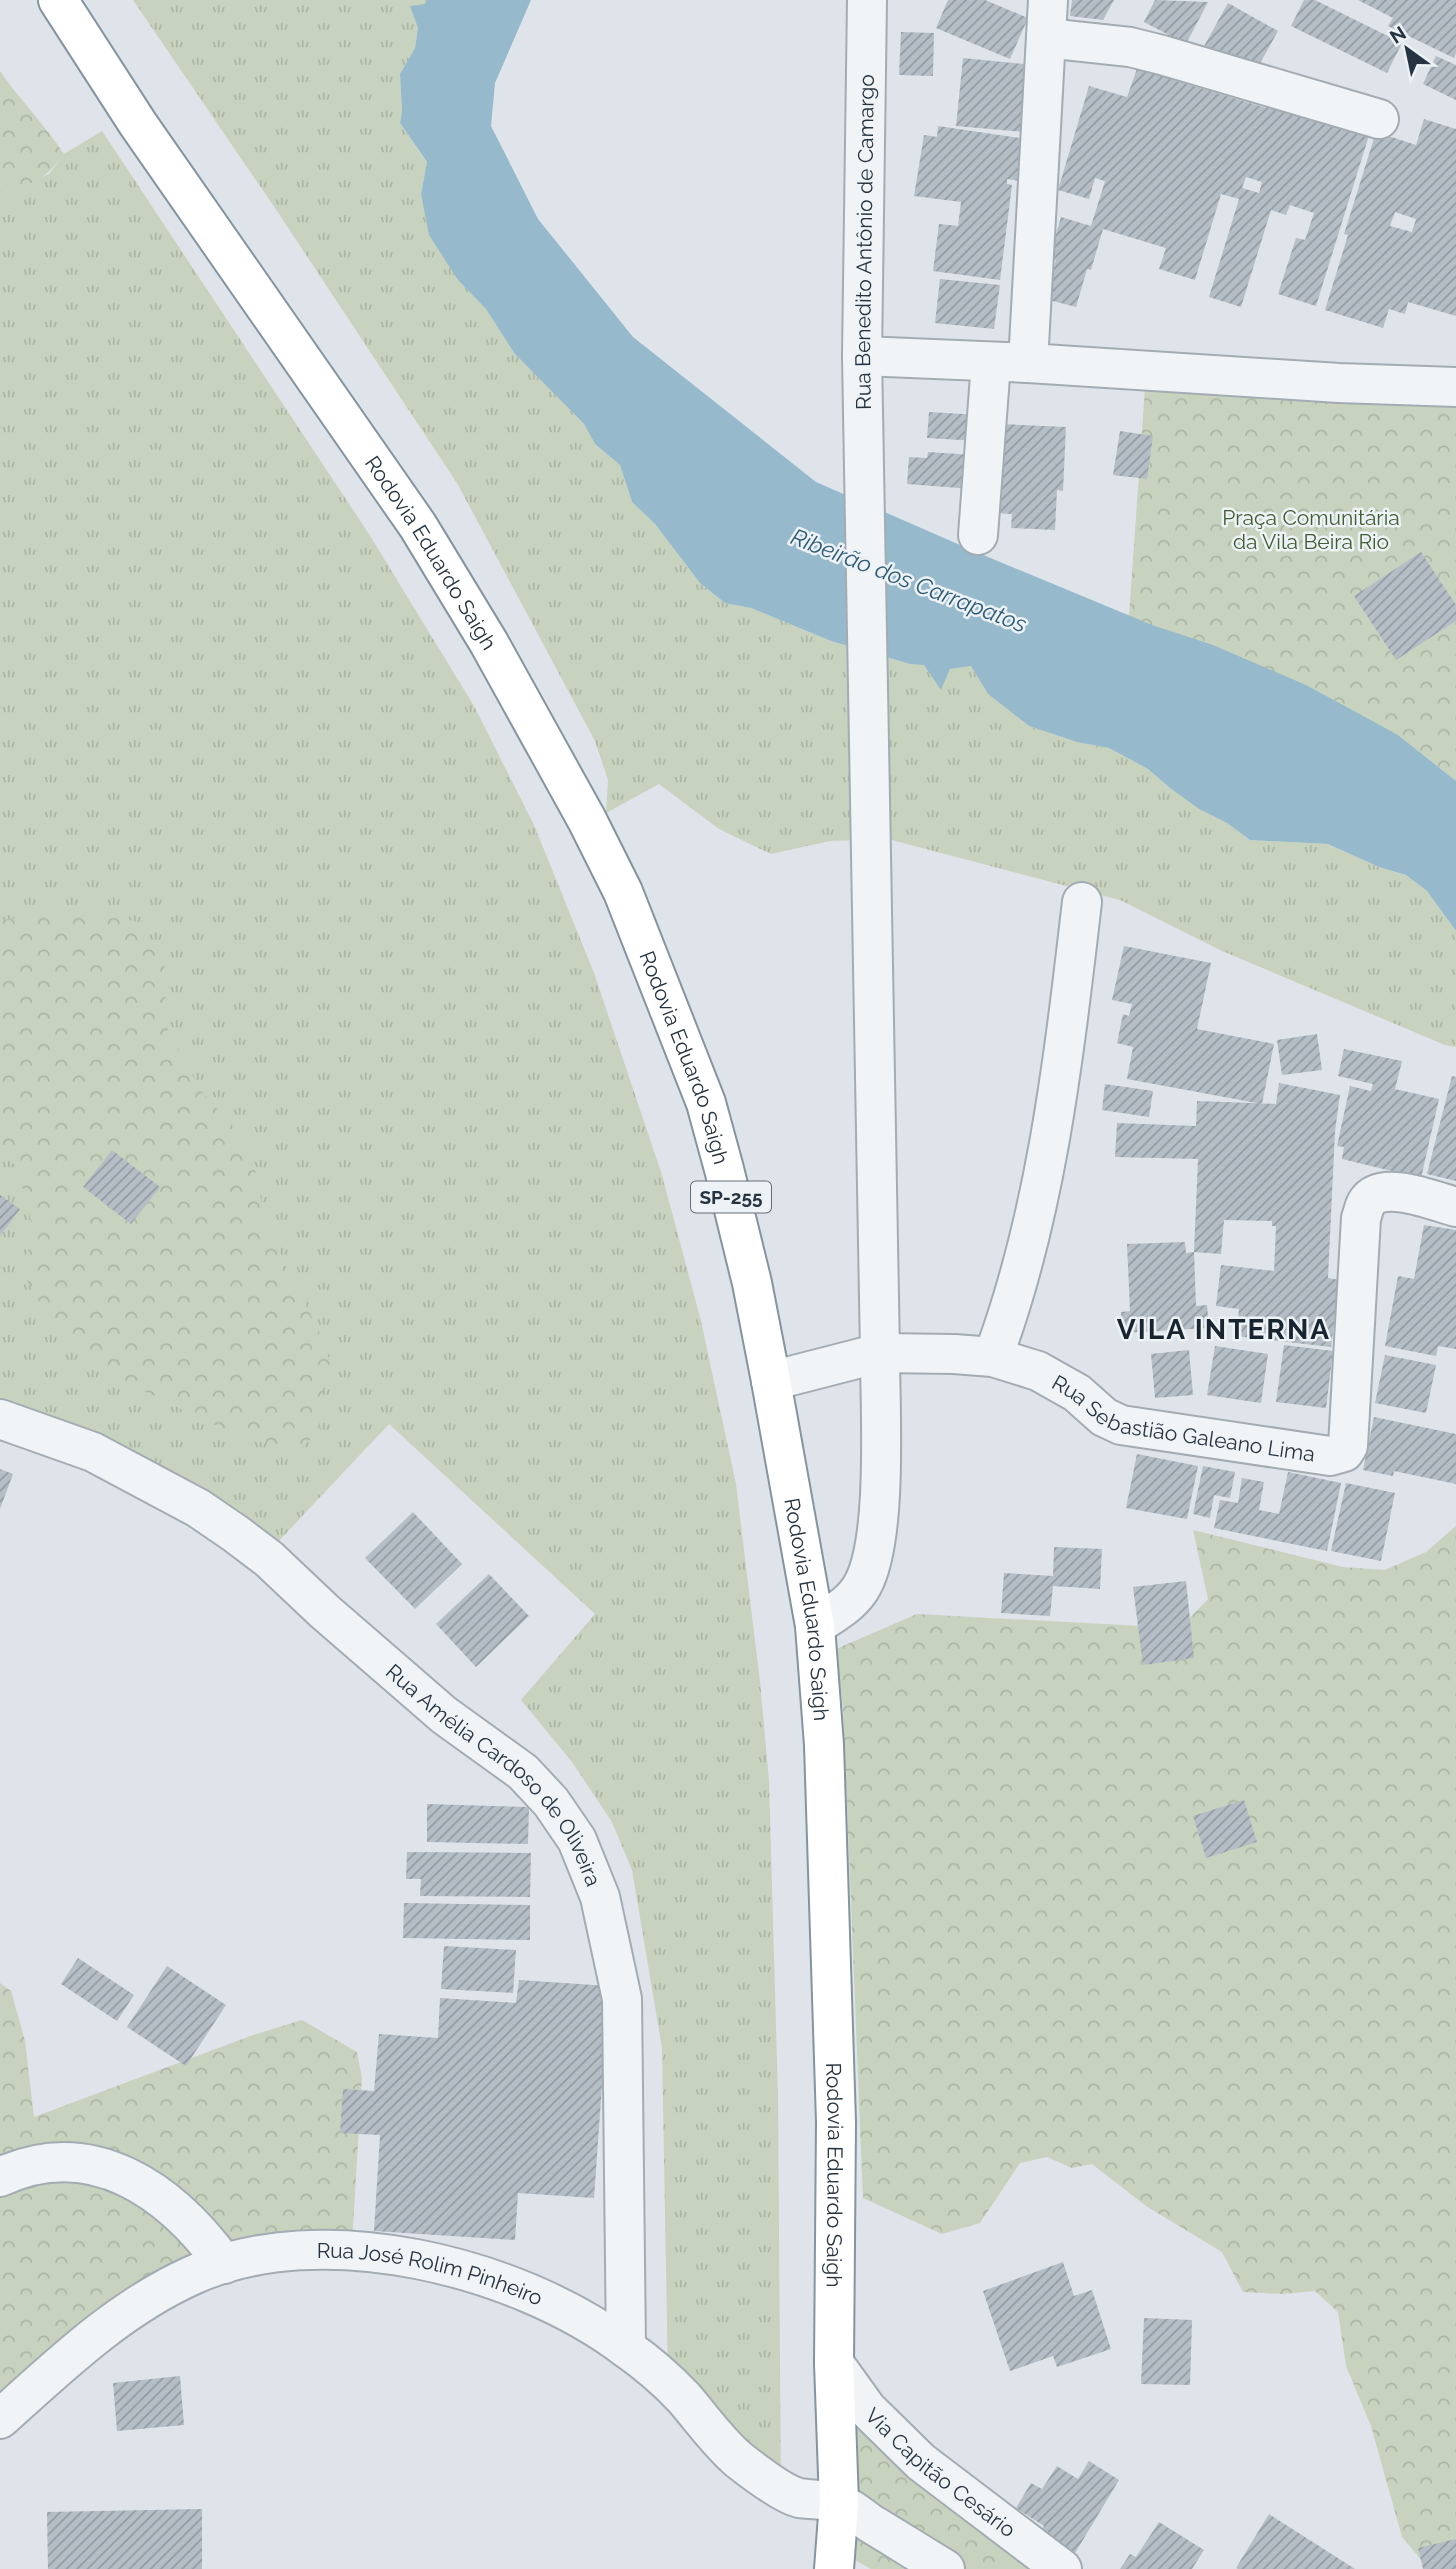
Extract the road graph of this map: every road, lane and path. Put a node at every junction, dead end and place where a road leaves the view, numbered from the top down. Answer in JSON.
{"nodes":[{"id":1,"x":58,"y":0,"type":"edge"},
{"id":2,"x":867,"y":0,"type":"edge"},
{"id":3,"x":1048,"y":0,"type":"edge"},
{"id":4,"x":1045,"y":38,"type":"junction"},
{"id":5,"x":1379,"y":119,"type":"dead end"},
{"id":6,"x":862,"y":356,"type":"junction"},
{"id":7,"x":1010,"y":363,"type":"junction"},
{"id":8,"x":1456,"y":387,"type":"edge"},
{"id":9,"x":978,"y":535,"type":"dead end"},
{"id":10,"x":1082,"y":902,"type":"dead end"},
{"id":11,"x":1456,"y":1207,"type":"edge"},
{"id":12,"x":880,"y":1353,"type":"junction"},
{"id":13,"x":993,"y":1357,"type":"junction"},
{"id":14,"x":771,"y":1381,"type":"junction"},
{"id":15,"x":0,"y":1419,"type":"edge"},
{"id":16,"x":815,"y":1626,"type":"junction"},
{"id":17,"x":0,"y":2176,"type":"edge"},
{"id":18,"x":224,"y":2264,"type":"junction"},
{"id":19,"x":626,"y":2348,"type":"junction"},
{"id":20,"x":834,"y":2364,"type":"junction"},
{"id":21,"x":0,"y":2419,"type":"edge"},
{"id":22,"x":839,"y":2503,"type":"junction"},
{"id":23,"x":834,"y":2569,"type":"edge"},
{"id":24,"x":945,"y":2569,"type":"edge"},
{"id":25,"x":1062,"y":2569,"type":"edge"}],
"edges":[{"from":1,"to":14,"type":"highway","name":"Rodovia Eduardo Saigh","number":"SP-255"},
{"from":2,"to":6,"type":"street","name":"Rua Benedito Antônio de Camargo"},
{"from":3,"to":4,"type":"street"},
{"from":4,"to":5,"type":"street"},
{"from":4,"to":7,"type":"street"},
{"from":6,"to":7,"type":"street"},
{"from":6,"to":12,"type":"street","name":"Rua Benedito Antônio de Camargo"},
{"from":7,"to":8,"type":"street"},
{"from":7,"to":9,"type":"street"},
{"from":10,"to":13,"type":"street"},
{"from":11,"to":13,"type":"street","name":"Rua Sebastião Galeano Lima"},
{"from":12,"to":13,"type":"street","name":"Rua Sebastião Galeano Lima"},
{"from":12,"to":14,"type":"street","name":"Rua Sebastião Galeano Lima"},
{"from":12,"to":16,"type":"street","name":"Rua Benedito Antônio de Camargo"},
{"from":14,"to":16,"type":"highway","name":"Rodovia Eduardo Saigh","number":"SP-255"},
{"from":15,"to":19,"type":"street","name":"Rua Amélia Cardoso de Oliveira"},
{"from":16,"to":20,"type":"highway","name":"Rodovia Eduardo Saigh","number":"SP-255"},
{"from":17,"to":18,"type":"street"},
{"from":18,"to":19,"type":"street","name":"Rua José Rolim Pinheiro"},
{"from":18,"to":21,"type":"street","name":"Rua José Rolim Pinheiro"},
{"from":19,"to":22,"type":"street","name":"Rua José Rolim Pinheiro"},
{"from":20,"to":22,"type":"highway","name":"Rodovia Eduardo Saigh","number":"SP-255"},
{"from":20,"to":25,"type":"street","name":"Via Capitão Cesário"},
{"from":22,"to":23,"type":"highway","name":"Rodovia Eduardo Saigh","number":"SP-255"},
{"from":22,"to":24,"type":"street"}]}
